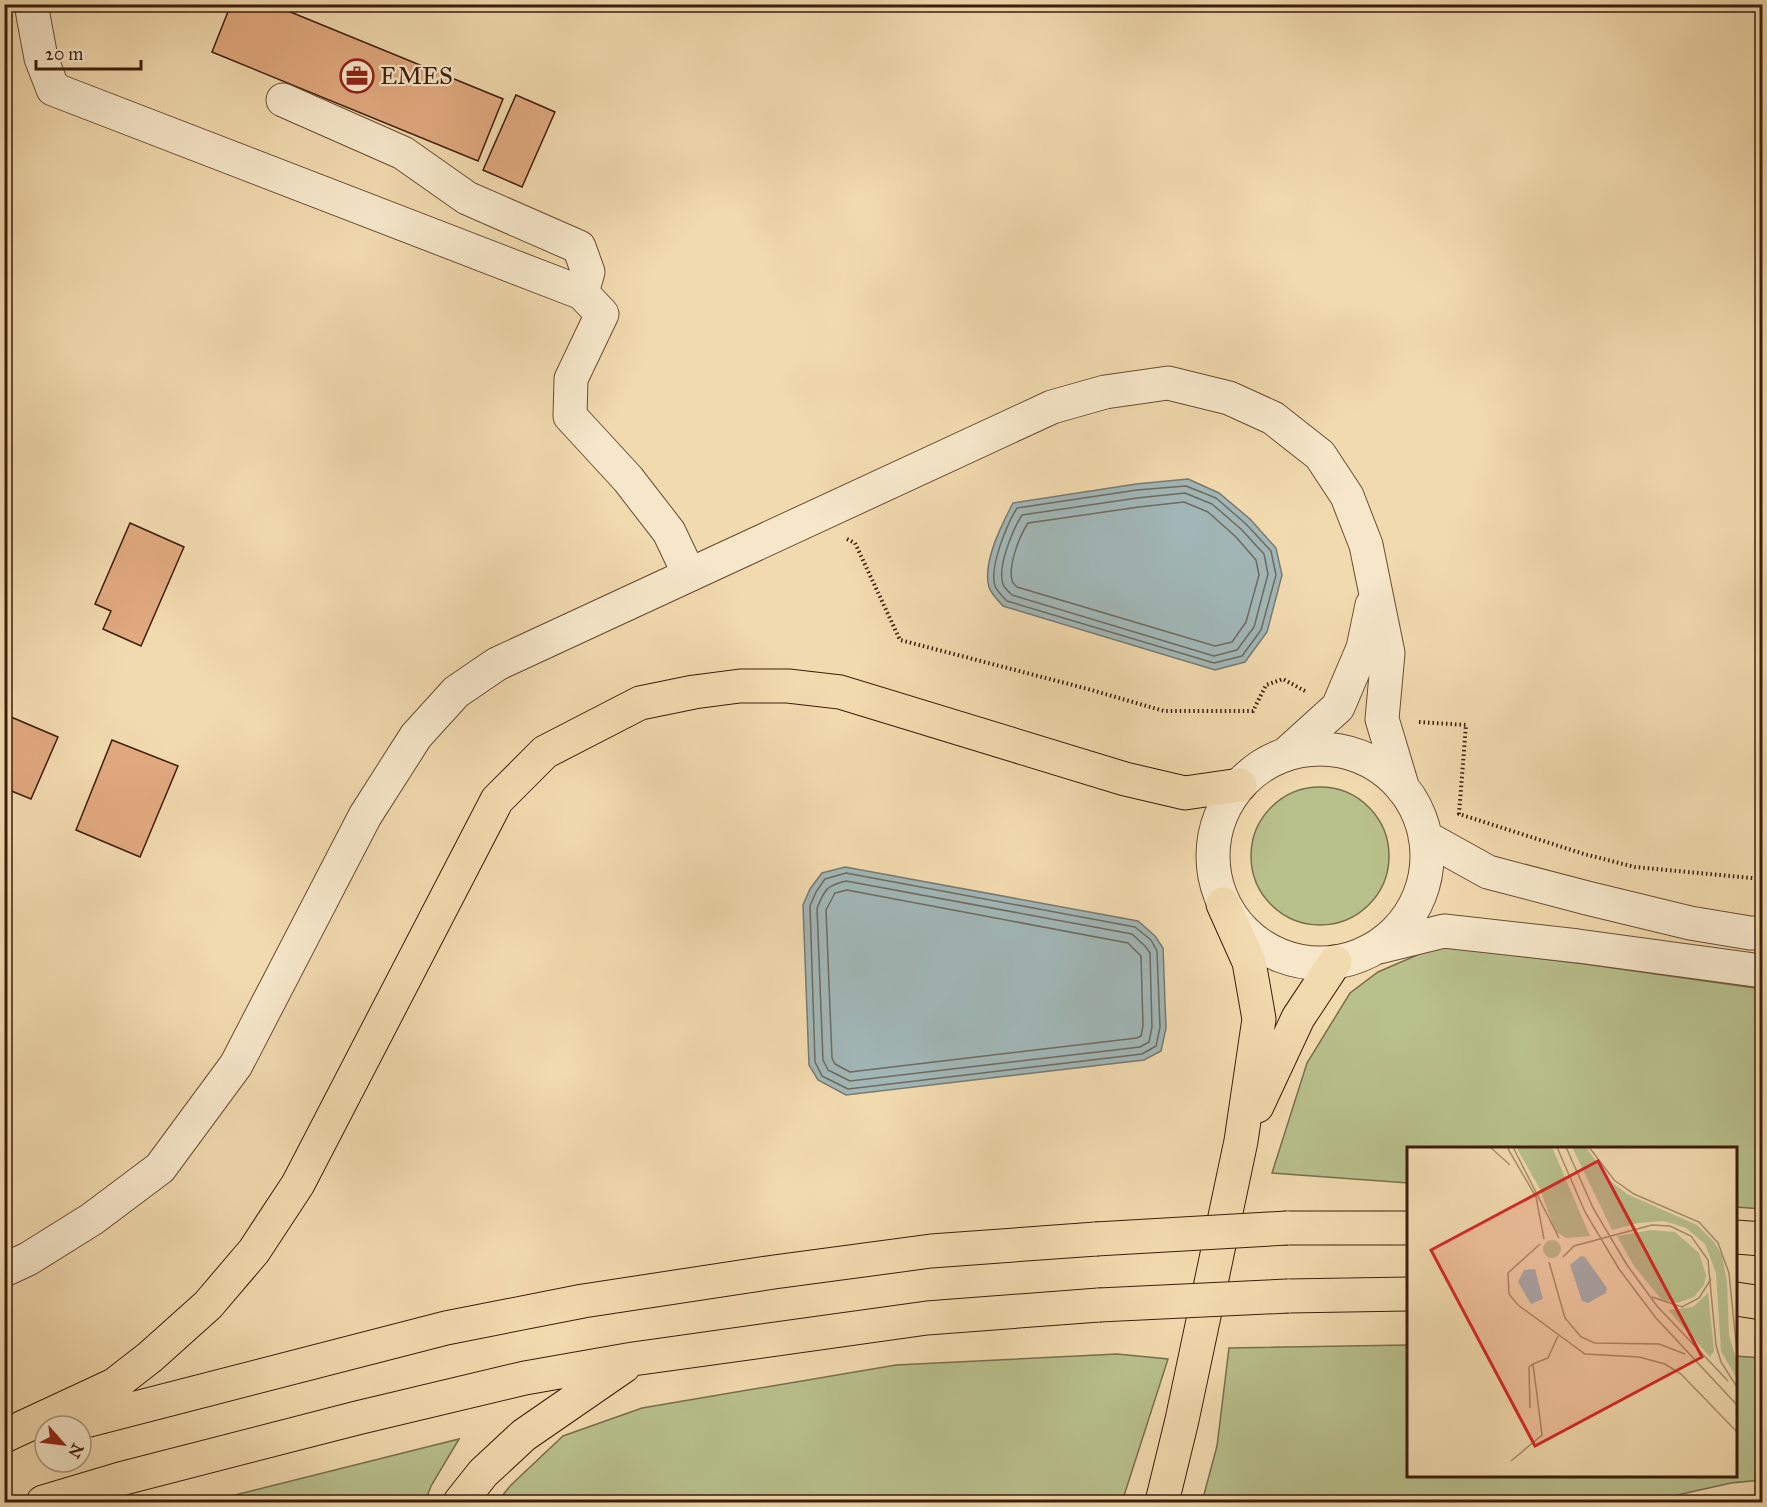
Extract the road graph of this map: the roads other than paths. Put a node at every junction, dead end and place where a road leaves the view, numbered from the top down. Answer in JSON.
{"nodes":[{"id":1,"x":31,"y":4,"type":"edge"},
{"id":2,"x":283,"y":100,"type":"dead end"},
{"id":3,"x":582,"y":293,"type":"junction"},
{"id":4,"x":689,"y":574,"type":"junction"},
{"id":5,"x":1375,"y":588,"type":"junction"},
{"id":6,"x":1285,"y":754,"type":"junction"},
{"id":7,"x":1240,"y":785,"type":"junction"},
{"id":8,"x":1403,"y":789,"type":"junction"},
{"id":9,"x":1425,"y":837,"type":"junction"},
{"id":10,"x":1223,"y":904,"type":"junction"},
{"id":11,"x":1762,"y":933,"type":"edge"},
{"id":12,"x":1374,"y":949,"type":"junction"},
{"id":13,"x":1335,"y":962,"type":"junction"},
{"id":14,"x":1762,"y":971,"type":"edge"},
{"id":15,"x":1241,"y":1141,"type":"junction"},
{"id":16,"x":1407,"y":1228,"type":"edge"},
{"id":17,"x":1737,"y":1237,"type":"edge"},
{"id":18,"x":1762,"y":1239,"type":"edge"},
{"id":19,"x":4,"y":1270,"type":"edge"},
{"id":20,"x":1407,"y":1294,"type":"edge"},
{"id":21,"x":1737,"y":1299,"type":"edge"},
{"id":22,"x":1762,"y":1303,"type":"edge"},
{"id":23,"x":633,"y":1359,"type":"junction"},
{"id":24,"x":93,"y":1419,"type":"edge"},
{"id":25,"x":33,"y":1434,"type":"edge"},
{"id":26,"x":4,"y":1436,"type":"edge"},
{"id":27,"x":4,"y":1442,"type":"edge"},
{"id":28,"x":43,"y":1503,"type":"edge"},
{"id":29,"x":460,"y":1503,"type":"edge"},
{"id":30,"x":1162,"y":1503,"type":"edge"}],
"edges":[{"from":1,"to":3,"type":"street"},
{"from":2,"to":3,"type":"street"},
{"from":3,"to":4,"type":"street"},
{"from":4,"to":5,"type":"street"},
{"from":4,"to":19,"type":"street"},
{"from":5,"to":6,"type":"street"},
{"from":5,"to":8,"type":"street"},
{"from":6,"to":7,"type":"street"},
{"from":6,"to":8,"type":"street"},
{"from":7,"to":10,"type":"street"},
{"from":7,"to":26,"type":"highway"},
{"from":8,"to":9,"type":"street"},
{"from":9,"to":11,"type":"street"},
{"from":9,"to":12,"type":"street"},
{"from":10,"to":13,"type":"street"},
{"from":10,"to":15,"type":"highway"},
{"from":12,"to":13,"type":"street"},
{"from":12,"to":14,"type":"street"},
{"from":13,"to":15,"type":"highway"},
{"from":15,"to":30,"type":"highway"},
{"from":16,"to":24,"type":"highway","bridge":true},
{"from":17,"to":18,"type":"highway"},
{"from":20,"to":23,"type":"highway","bridge":true},
{"from":21,"to":22,"type":"highway"},
{"from":23,"to":28,"type":"highway"},
{"from":23,"to":29,"type":"highway"},
{"from":25,"to":27,"type":"highway"}]}
